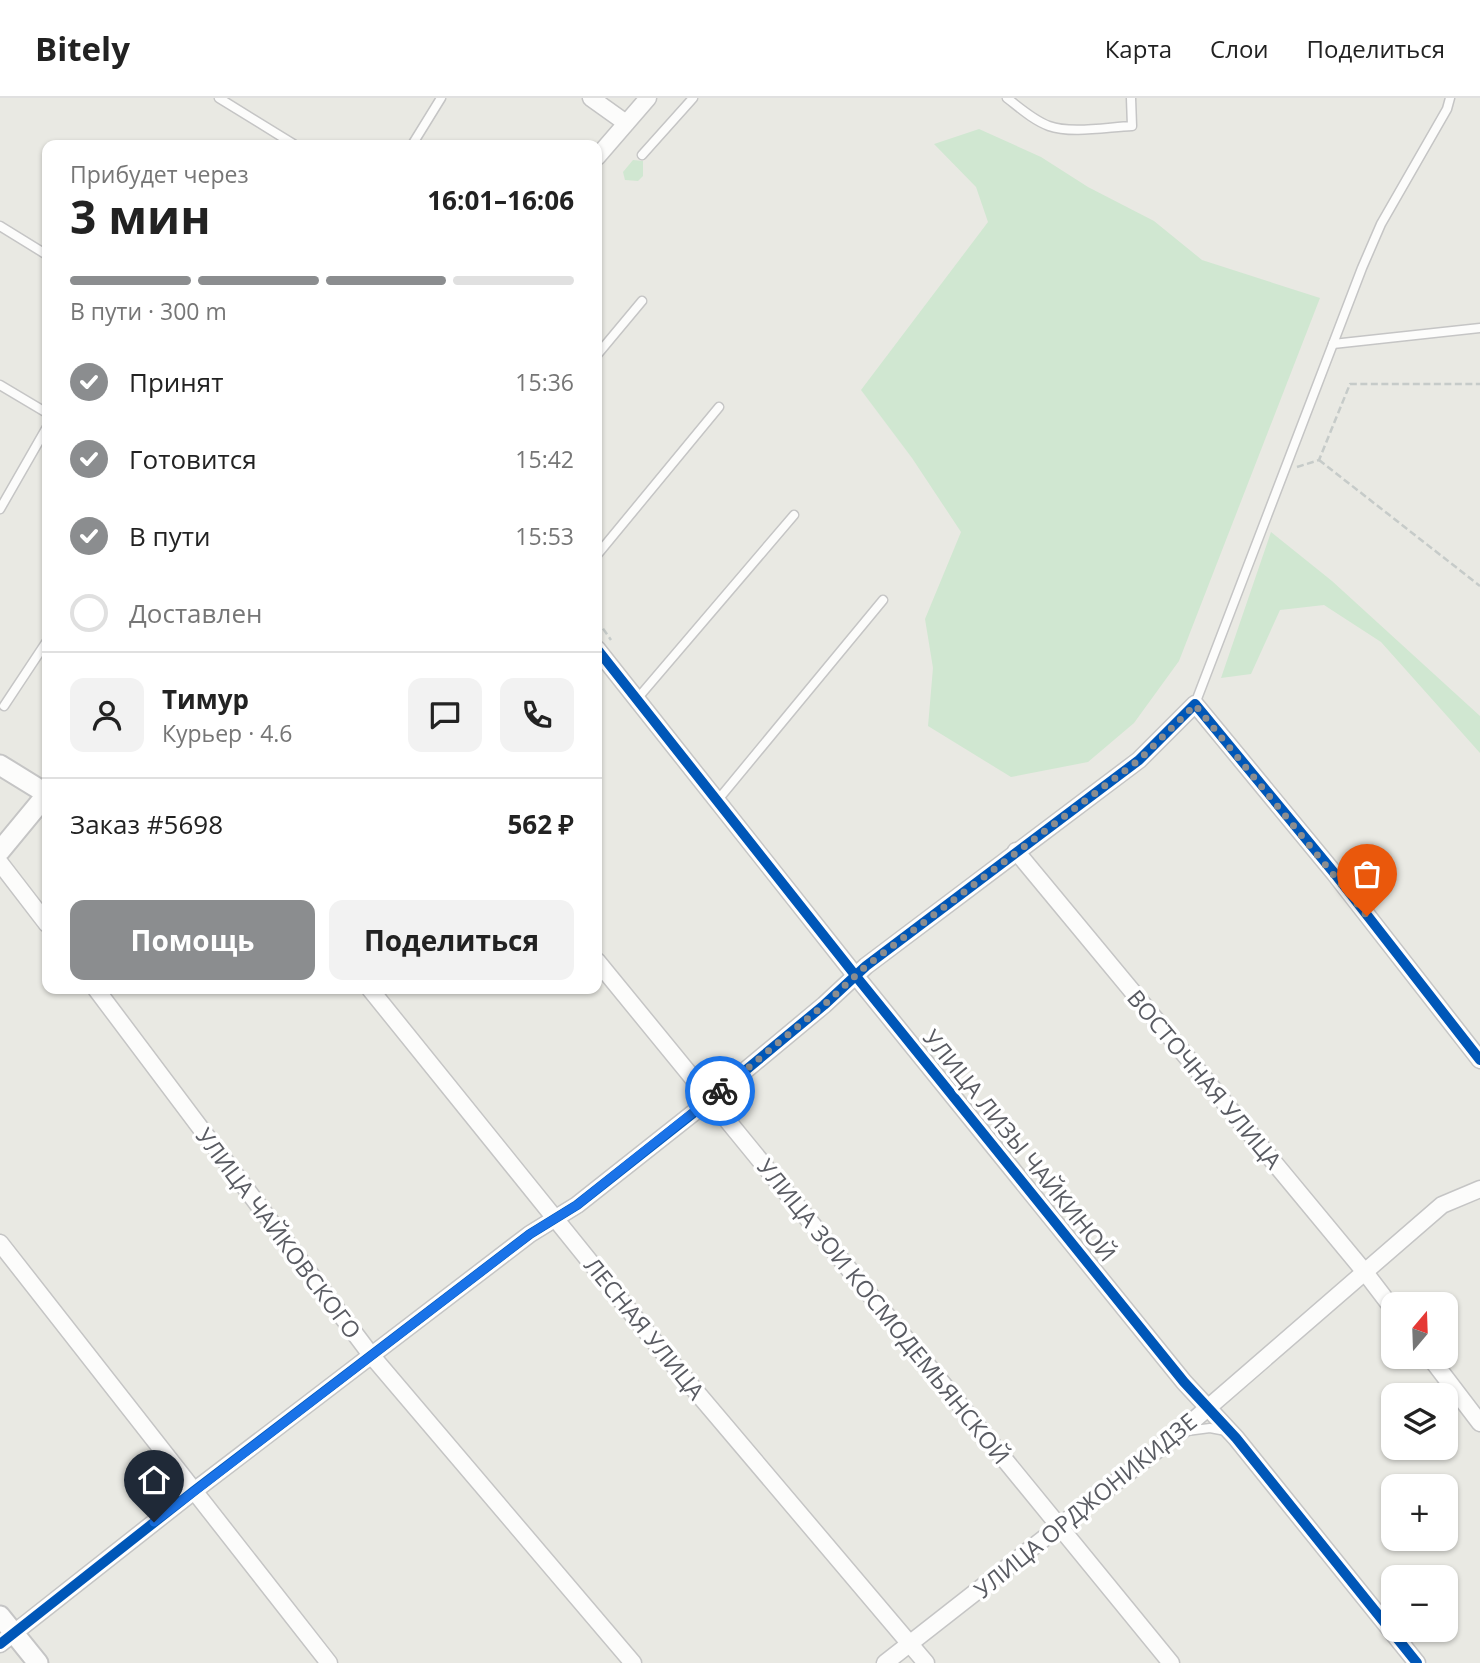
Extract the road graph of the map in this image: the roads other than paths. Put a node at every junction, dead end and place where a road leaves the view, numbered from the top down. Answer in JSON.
{"nodes":[{"id":1,"x":219,"y":98,"type":"edge"},
{"id":2,"x":441,"y":98,"type":"edge"},
{"id":3,"x":591,"y":98,"type":"edge"},
{"id":4,"x":648,"y":98,"type":"edge"},
{"id":5,"x":693,"y":98,"type":"edge"},
{"id":6,"x":1007,"y":98,"type":"edge"},
{"id":7,"x":1131,"y":98,"type":"edge"},
{"id":8,"x":1450,"y":98,"type":"edge"},
{"id":9,"x":626,"y":123,"type":"junction"},
{"id":10,"x":287,"y":140,"type":"edge"},
{"id":11,"x":415,"y":140,"type":"edge"},
{"id":12,"x":602,"y":151,"type":"edge"},
{"id":13,"x":642,"y":155,"type":"dead end"},
{"id":14,"x":0,"y":226,"type":"edge"},
{"id":15,"x":42,"y":252,"type":"edge"},
{"id":16,"x":642,"y":302,"type":"dead end"},
{"id":17,"x":1480,"y":328,"type":"edge"},
{"id":18,"x":1333,"y":344,"type":"junction"},
{"id":19,"x":602,"y":349,"type":"edge"},
{"id":20,"x":0,"y":385,"type":"edge"},
{"id":21,"x":719,"y":407,"type":"dead end"},
{"id":22,"x":42,"y":410,"type":"edge"},
{"id":23,"x":42,"y":435,"type":"edge"},
{"id":24,"x":0,"y":509,"type":"edge"},
{"id":25,"x":794,"y":515,"type":"dead end"},
{"id":26,"x":602,"y":549,"type":"edge"},
{"id":27,"x":883,"y":600,"type":"dead end"},
{"id":28,"x":42,"y":648,"type":"edge"},
{"id":29,"x":602,"y":655,"type":"edge"},
{"id":30,"x":637,"y":699,"type":"junction"},
{"id":31,"x":1195,"y":705,"type":"junction"},
{"id":32,"x":1,"y":707,"type":"edge"},
{"id":33,"x":0,"y":765,"type":"edge"},
{"id":34,"x":42,"y":791,"type":"edge"},
{"id":35,"x":42,"y":800,"type":"edge"},
{"id":36,"x":717,"y":802,"type":"junction"},
{"id":37,"x":0,"y":850,"type":"edge"},
{"id":38,"x":1016,"y":851,"type":"junction"},
{"id":39,"x":0,"y":863,"type":"edge"},
{"id":40,"x":42,"y":918,"type":"edge"},
{"id":41,"x":602,"y":967,"type":"edge"},
{"id":42,"x":855,"y":975,"type":"junction"},
{"id":43,"x":100,"y":994,"type":"edge"},
{"id":44,"x":374,"y":994,"type":"edge"},
{"id":45,"x":1480,"y":1060,"type":"edge"},
{"id":46,"x":711,"y":1099,"type":"junction"},
{"id":47,"x":1480,"y":1189,"type":"edge"},
{"id":48,"x":555,"y":1217,"type":"junction"},
{"id":49,"x":0,"y":1243,"type":"edge"},
{"id":50,"x":1364,"y":1271,"type":"junction"},
{"id":51,"x":1381,"y":1293,"type":"edge"},
{"id":52,"x":371,"y":1355,"type":"junction"},
{"id":53,"x":1439,"y":1369,"type":"edge"},
{"id":54,"x":1207,"y":1408,"type":"junction"},
{"id":55,"x":1480,"y":1423,"type":"edge"},
{"id":56,"x":1180,"y":1432,"type":"junction"},
{"id":57,"x":1237,"y":1438,"type":"junction"},
{"id":58,"x":194,"y":1491,"type":"junction"},
{"id":59,"x":1061,"y":1527,"type":"junction"},
{"id":60,"x":0,"y":1616,"type":"edge"},
{"id":61,"x":7,"y":1639,"type":"edge"},
{"id":62,"x":909,"y":1644,"type":"junction"},
{"id":63,"x":38,"y":1663,"type":"edge"},
{"id":64,"x":329,"y":1663,"type":"edge"},
{"id":65,"x":633,"y":1663,"type":"edge"},
{"id":66,"x":885,"y":1663,"type":"edge"},
{"id":67,"x":926,"y":1663,"type":"edge"},
{"id":68,"x":1171,"y":1663,"type":"edge"},
{"id":69,"x":1417,"y":1663,"type":"edge"}],
"edges":[{"from":1,"to":10,"type":"lane"},
{"from":2,"to":11,"type":"lane"},
{"from":3,"to":9,"type":"street"},
{"from":4,"to":9,"type":"street"},
{"from":5,"to":13,"type":"lane"},
{"from":6,"to":7,"type":"lane"},
{"from":8,"to":18,"type":"lane"},
{"from":9,"to":12,"type":"street"},
{"from":14,"to":15,"type":"lane"},
{"from":16,"to":19,"type":"lane"},
{"from":17,"to":18,"type":"lane"},
{"from":18,"to":31,"type":"lane"},
{"from":20,"to":22,"type":"lane"},
{"from":21,"to":26,"type":"lane"},
{"from":23,"to":24,"type":"lane"},
{"from":25,"to":30,"type":"lane"},
{"from":27,"to":36,"type":"lane"},
{"from":28,"to":32,"type":"lane"},
{"from":29,"to":30,"type":"street","name":"УЛИЦА ЛИЗЫ ЧАЙКИНОЙ"},
{"from":30,"to":36,"type":"street","name":"УЛИЦА ЛИЗЫ ЧАЙКИНОЙ"},
{"from":31,"to":38,"type":"street"},
{"from":31,"to":45,"type":"street"},
{"from":33,"to":34,"type":"street"},
{"from":35,"to":37,"type":"street"},
{"from":36,"to":42,"type":"street","name":"УЛИЦА ЛИЗЫ ЧАЙКИНОЙ"},
{"from":38,"to":42,"type":"street"},
{"from":38,"to":50,"type":"street","name":"ВОСТОЧНАЯ УЛИЦА"},
{"from":39,"to":40,"type":"street"},
{"from":41,"to":46,"type":"street","name":"УЛИЦА ЗОИ КОСМОДЕМЬЯНСКОЙ"},
{"from":42,"to":46,"type":"street"},
{"from":42,"to":54,"type":"street","name":"УЛИЦА ЛИЗЫ ЧАЙКИНОЙ"},
{"from":43,"to":52,"type":"street","name":"УЛИЦА ЧАЙКОВСКОГО"},
{"from":44,"to":48,"type":"street","name":"ЛЕСНАЯ УЛИЦА"},
{"from":46,"to":48,"type":"street"},
{"from":46,"to":59,"type":"street","name":"УЛИЦА ЗОИ КОСМОДЕМЬЯНСКОЙ"},
{"from":47,"to":50,"type":"street","name":"УЛИЦА ОРДЖОНИКИДЗЕ"},
{"from":48,"to":52,"type":"street"},
{"from":48,"to":62,"type":"street","name":"ЛЕСНАЯ УЛИЦА"},
{"from":49,"to":58,"type":"street"},
{"from":50,"to":51,"type":"street","name":"ВОСТОЧНАЯ УЛИЦА"},
{"from":50,"to":54,"type":"street","name":"УЛИЦА ОРДЖОНИКИДЗЕ"},
{"from":52,"to":58,"type":"street"},
{"from":52,"to":65,"type":"street","name":"УЛИЦА ЧАЙКОВСКОГО"},
{"from":53,"to":55,"type":"street"},
{"from":54,"to":56,"type":"street","name":"УЛИЦА ОРДЖОНИКИДЗЕ"},
{"from":54,"to":57,"type":"street","name":"УЛИЦА ЛИЗЫ ЧАЙКИНОЙ"},
{"from":56,"to":57,"type":"lane"},
{"from":56,"to":59,"type":"street","name":"УЛИЦА ОРДЖОНИКИДЗЕ"},
{"from":57,"to":69,"type":"street","name":"УЛИЦА ЛИЗЫ ЧАЙКИНОЙ"},
{"from":58,"to":61,"type":"street"},
{"from":58,"to":64,"type":"street"},
{"from":59,"to":62,"type":"street","name":"УЛИЦА ОРДЖОНИКИДЗЕ"},
{"from":59,"to":68,"type":"street","name":"УЛИЦА ЗОИ КОСМОДЕМЬЯНСКОЙ"},
{"from":60,"to":61,"type":"street"},
{"from":61,"to":63,"type":"street"},
{"from":62,"to":66,"type":"street","name":"УЛИЦА ОРДЖОНИКИДЗЕ"},
{"from":62,"to":67,"type":"street","name":"ЛЕСНАЯ УЛИЦА"}]}
